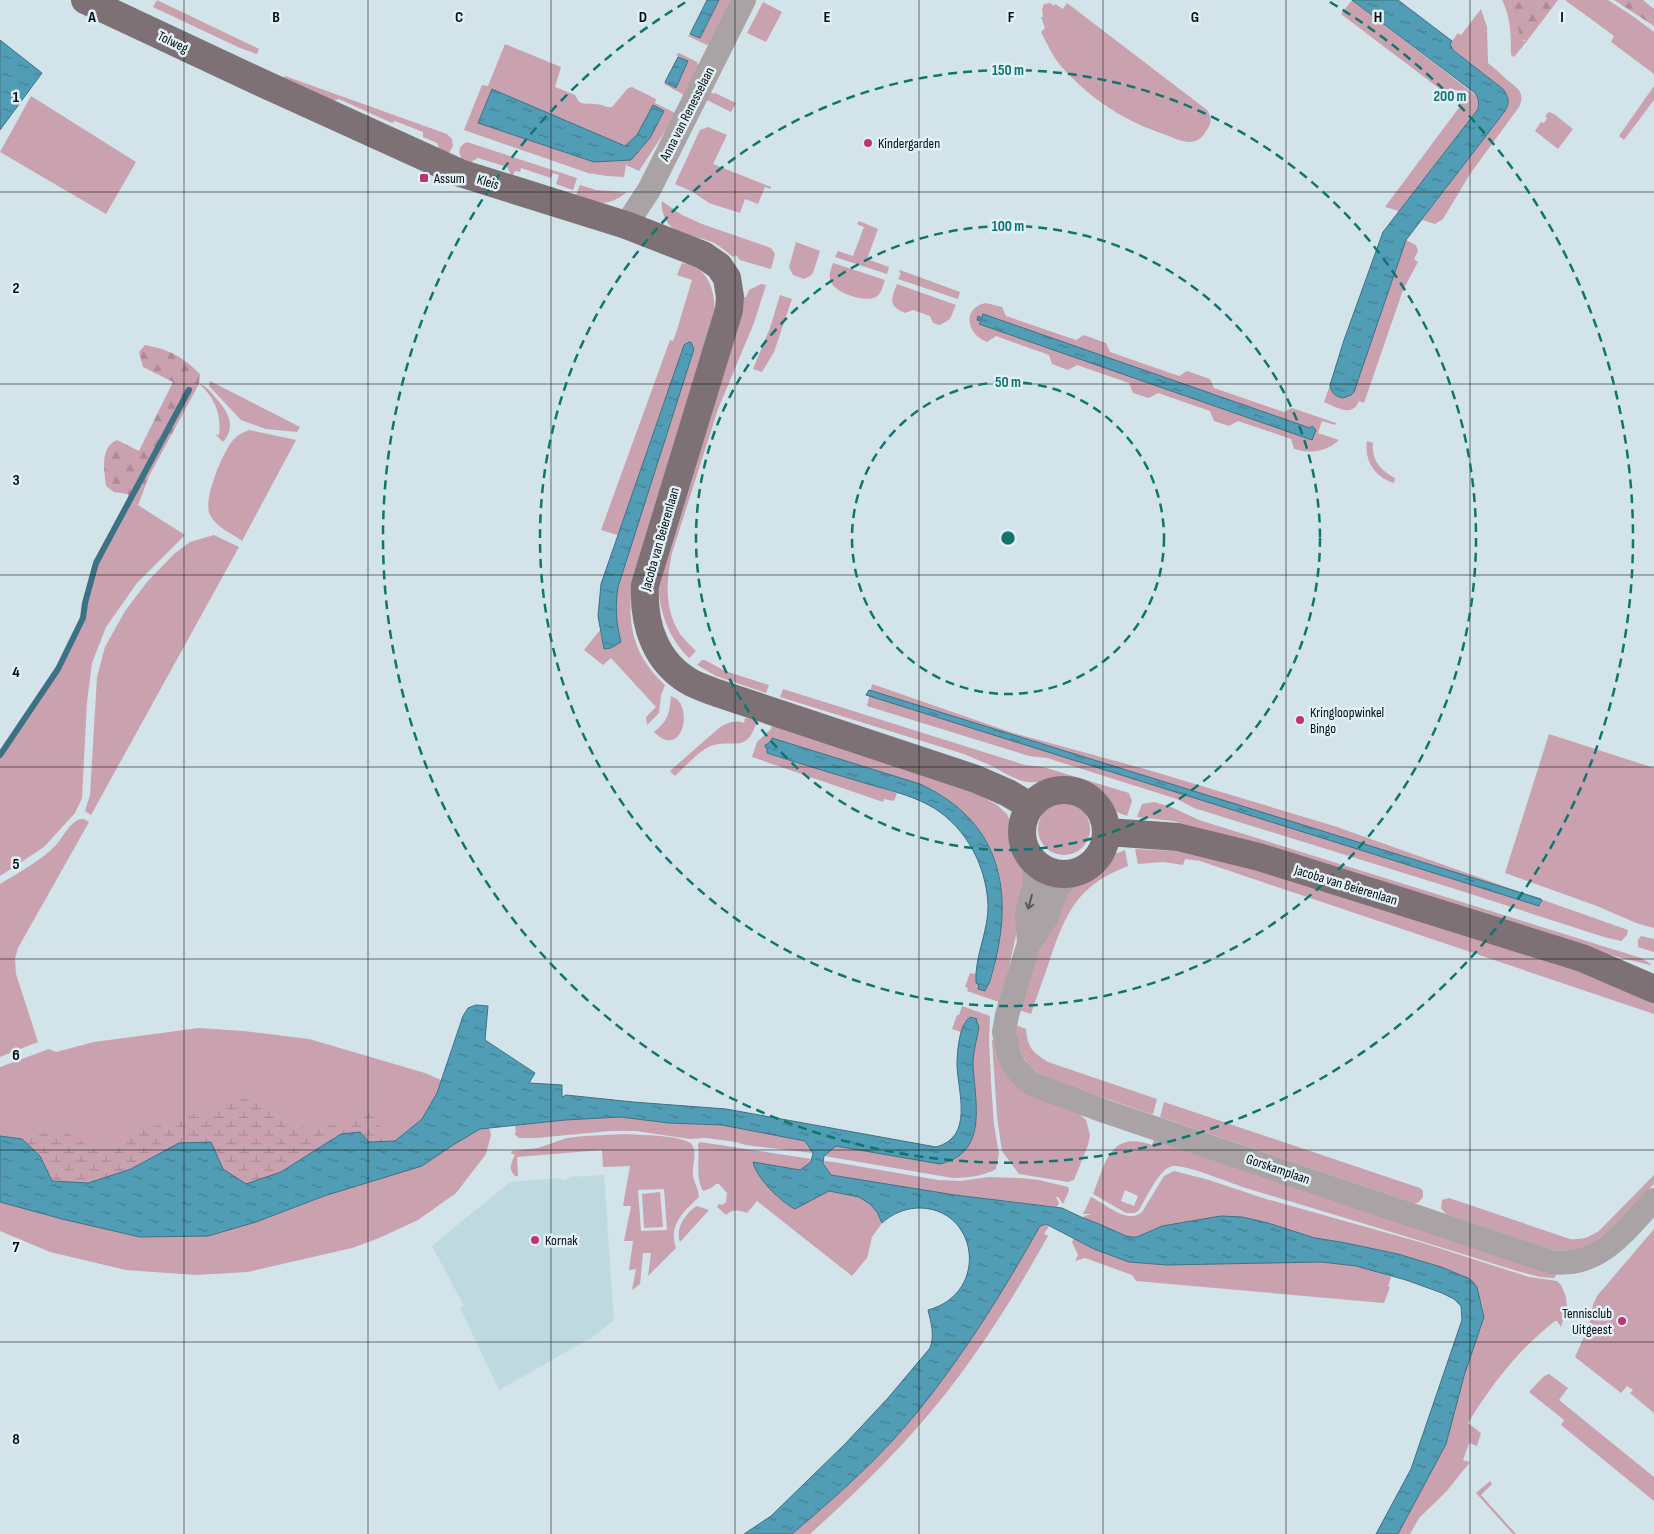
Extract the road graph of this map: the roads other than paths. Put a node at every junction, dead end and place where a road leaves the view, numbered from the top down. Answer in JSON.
{"nodes":[{"id":1,"x":85,"y":0,"type":"edge"},
{"id":2,"x":744,"y":0,"type":"edge"},
{"id":3,"x":262,"y":84,"type":"joint"},
{"id":4,"x":626,"y":225,"type":"junction"},
{"id":5,"x":695,"y":251,"type":"joint"},
{"id":6,"x":1030,"y":806,"type":"junction"},
{"id":7,"x":1107,"y":832,"type":"junction"},
{"id":8,"x":1034,"y":862,"type":"junction"},
{"id":9,"x":1071,"y":874,"type":"junction"},
{"id":10,"x":1029,"y":943,"type":"junction"},
{"id":11,"x":1582,"y":958,"type":"junction"},
{"id":12,"x":1654,"y":973,"type":"edge"},
{"id":13,"x":1654,"y":989,"type":"edge"},
{"id":14,"x":1654,"y":1200,"type":"edge"}],
"edges":[{"from":1,"to":3,"type":"main road","name":"Tolweg"},
{"from":2,"to":4,"type":"street","name":"Anna van Renesselaan"},
{"from":3,"to":4,"type":"main road","name":"Kleis"},
{"from":4,"to":5,"type":"main road","name":"Kleis"},
{"from":5,"to":6,"type":"main road","name":"Jacoba van Beierenlaan"},
{"from":6,"to":7,"type":"main road"},
{"from":6,"to":8,"type":"main road"},
{"from":7,"to":9,"type":"main road"},
{"from":7,"to":11,"type":"main road","name":"Jacoba van Beierenlaan"},
{"from":8,"to":9,"type":"main road"},
{"from":8,"to":10,"type":"street","name":"Gorskamplaan","one_way":true},
{"from":9,"to":10,"type":"street","name":"Gorskamplaan"},
{"from":10,"to":14,"type":"street","name":"Gorskamplaan"},
{"from":11,"to":12,"type":"main road","name":"Jacoba van Beierenlaan"},
{"from":11,"to":13,"type":"main road","name":"Jacoba van Beierenlaan"}]}
